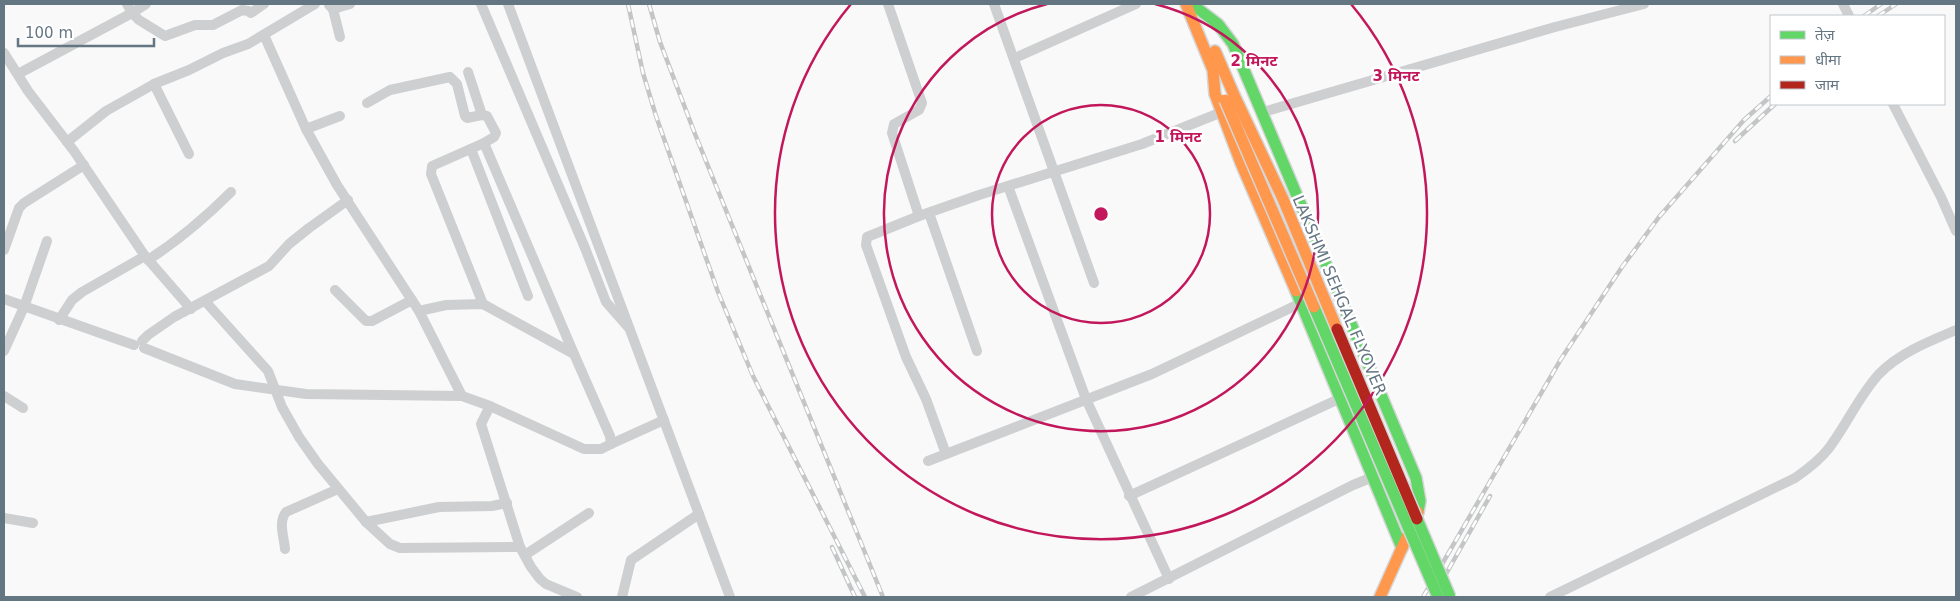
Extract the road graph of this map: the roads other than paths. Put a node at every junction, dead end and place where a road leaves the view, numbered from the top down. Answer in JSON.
{"nodes":[{"id":1,"x":146,"y":4,"type":"edge"},
{"id":2,"x":264,"y":4,"type":"edge"},
{"id":3,"x":316,"y":4,"type":"edge"},
{"id":4,"x":350,"y":4,"type":"edge"},
{"id":5,"x":481,"y":4,"type":"edge"},
{"id":6,"x":508,"y":4,"type":"edge"},
{"id":7,"x":888,"y":4,"type":"edge"},
{"id":8,"x":994,"y":4,"type":"edge"},
{"id":9,"x":1136,"y":4,"type":"edge"},
{"id":10,"x":1186,"y":4,"type":"edge"},
{"id":11,"x":1644,"y":4,"type":"edge"},
{"id":12,"x":331,"y":6,"type":"edge"},
{"id":13,"x":1197,"y":6,"type":"edge"},
{"id":14,"x":129,"y":8,"type":"edge"},
{"id":15,"x":264,"y":35,"type":"junction"},
{"id":16,"x":340,"y":38,"type":"dead end"},
{"id":17,"x":4,"y":54,"type":"edge"},
{"id":18,"x":1015,"y":58,"type":"junction"},
{"id":19,"x":1213,"y":70,"type":"junction"},
{"id":20,"x":468,"y":72,"type":"dead end"},
{"id":21,"x":18,"y":74,"type":"junction"},
{"id":22,"x":154,"y":84,"type":"junction"},
{"id":23,"x":1230,"y":97,"type":"junction"},
{"id":24,"x":367,"y":103,"type":"dead end"},
{"id":25,"x":1894,"y":105,"type":"edge"},
{"id":26,"x":1222,"y":112,"type":"junction"},
{"id":27,"x":1263,"y":112,"type":"junction"},
{"id":28,"x":482,"y":115,"type":"junction"},
{"id":29,"x":340,"y":116,"type":"dead end"},
{"id":30,"x":306,"y":129,"type":"junction"},
{"id":31,"x":67,"y":142,"type":"junction"},
{"id":32,"x":484,"y":143,"type":"junction"},
{"id":33,"x":470,"y":150,"type":"junction"},
{"id":34,"x":189,"y":154,"type":"dead end"},
{"id":35,"x":84,"y":165,"type":"junction"},
{"id":36,"x":1055,"y":171,"type":"junction"},
{"id":37,"x":1008,"y":186,"type":"junction"},
{"id":38,"x":231,"y":192,"type":"dead end"},
{"id":39,"x":348,"y":200,"type":"junction"},
{"id":40,"x":924,"y":215,"type":"junction"},
{"id":41,"x":1956,"y":231,"type":"edge"},
{"id":42,"x":47,"y":241,"type":"dead end"},
{"id":43,"x":4,"y":250,"type":"edge"},
{"id":44,"x":147,"y":258,"type":"junction"},
{"id":45,"x":1094,"y":283,"type":"dead end"},
{"id":46,"x":335,"y":290,"type":"dead end"},
{"id":47,"x":528,"y":296,"type":"dead end"},
{"id":48,"x":4,"y":299,"type":"edge"},
{"id":49,"x":412,"y":300,"type":"junction"},
{"id":50,"x":205,"y":301,"type":"junction"},
{"id":51,"x":1301,"y":303,"type":"junction"},
{"id":52,"x":483,"y":304,"type":"junction"},
{"id":53,"x":24,"y":307,"type":"junction"},
{"id":54,"x":191,"y":309,"type":"junction"},
{"id":55,"x":419,"y":310,"type":"junction"},
{"id":56,"x":59,"y":320,"type":"junction"},
{"id":57,"x":629,"y":328,"type":"junction"},
{"id":58,"x":1956,"y":330,"type":"edge"},
{"id":59,"x":140,"y":345,"type":"junction"},
{"id":60,"x":4,"y":351,"type":"edge"},
{"id":61,"x":977,"y":351,"type":"dead end"},
{"id":62,"x":574,"y":354,"type":"junction"},
{"id":63,"x":276,"y":390,"type":"junction"},
{"id":64,"x":4,"y":396,"type":"edge"},
{"id":65,"x":462,"y":396,"type":"junction"},
{"id":66,"x":1341,"y":398,"type":"junction"},
{"id":67,"x":1086,"y":400,"type":"junction"},
{"id":68,"x":490,"y":406,"type":"junction"},
{"id":69,"x":23,"y":408,"type":"dead end"},
{"id":70,"x":664,"y":420,"type":"junction"},
{"id":71,"x":611,"y":444,"type":"junction"},
{"id":72,"x":946,"y":454,"type":"junction"},
{"id":73,"x":928,"y":460,"type":"dead end"},
{"id":74,"x":1373,"y":477,"type":"junction"},
{"id":75,"x":338,"y":489,"type":"junction"},
{"id":76,"x":1129,"y":496,"type":"junction"},
{"id":77,"x":507,"y":503,"type":"junction"},
{"id":78,"x":589,"y":512,"type":"dead end"},
{"id":79,"x":699,"y":514,"type":"junction"},
{"id":80,"x":4,"y":518,"type":"edge"},
{"id":81,"x":366,"y":522,"type":"junction"},
{"id":82,"x":33,"y":523,"type":"dead end"},
{"id":83,"x":1402,"y":548,"type":"junction"},
{"id":84,"x":285,"y":549,"type":"dead end"},
{"id":85,"x":522,"y":551,"type":"junction"},
{"id":86,"x":1169,"y":579,"type":"junction"},
{"id":87,"x":577,"y":597,"type":"edge"},
{"id":88,"x":622,"y":597,"type":"edge"},
{"id":89,"x":730,"y":597,"type":"edge"},
{"id":90,"x":1131,"y":597,"type":"edge"},
{"id":91,"x":1380,"y":597,"type":"edge"},
{"id":92,"x":1438,"y":597,"type":"edge"},
{"id":93,"x":1450,"y":597,"type":"edge"},
{"id":94,"x":1550,"y":597,"type":"edge"}],
"edges":[{"from":1,"to":14,"type":"street"},
{"from":2,"to":14,"type":"street"},
{"from":3,"to":15,"type":"street"},
{"from":4,"to":12,"type":"street"},
{"from":5,"to":57,"type":"street"},
{"from":6,"to":57,"type":"street"},
{"from":7,"to":40,"type":"street"},
{"from":8,"to":18,"type":"street"},
{"from":9,"to":18,"type":"street"},
{"from":10,"to":19,"type":"main road","name":"LAKSHMI SEHGAL FLYOVER"},
{"from":11,"to":27,"type":"street"},
{"from":12,"to":16,"type":"street"},
{"from":13,"to":23,"type":"main road","name":"LAKSHMI SEHGAL FLYOVER"},
{"from":13,"to":27,"type":"main road"},
{"from":14,"to":21,"type":"street"},
{"from":15,"to":22,"type":"street"},
{"from":15,"to":30,"type":"street"},
{"from":17,"to":21,"type":"street"},
{"from":18,"to":36,"type":"street"},
{"from":19,"to":23,"type":"main road","name":"LAKSHMI SEHGAL FLYOVER"},
{"from":19,"to":26,"type":"main road"},
{"from":20,"to":28,"type":"street"},
{"from":21,"to":31,"type":"street"},
{"from":22,"to":31,"type":"street"},
{"from":22,"to":34,"type":"street"},
{"from":23,"to":92,"type":"main road","name":"LAKSHMI SEHGAL FLYOVER","bridge":true},
{"from":23,"to":93,"type":"main road","name":"LAKSHMI SEHGAL FLYOVER","bridge":true},
{"from":24,"to":28,"type":"street"},
{"from":25,"to":41,"type":"street"},
{"from":26,"to":36,"type":"street"},
{"from":26,"to":51,"type":"main road"},
{"from":27,"to":83,"type":"main road"},
{"from":28,"to":32,"type":"street"},
{"from":29,"to":30,"type":"street"},
{"from":30,"to":39,"type":"street"},
{"from":31,"to":35,"type":"street"},
{"from":32,"to":33,"type":"street"},
{"from":32,"to":62,"type":"street"},
{"from":33,"to":47,"type":"street"},
{"from":33,"to":52,"type":"street"},
{"from":35,"to":43,"type":"street"},
{"from":35,"to":44,"type":"street"},
{"from":36,"to":37,"type":"street"},
{"from":36,"to":45,"type":"street"},
{"from":37,"to":40,"type":"street"},
{"from":37,"to":67,"type":"street"},
{"from":38,"to":44,"type":"street"},
{"from":39,"to":49,"type":"street"},
{"from":39,"to":50,"type":"street"},
{"from":40,"to":61,"type":"street"},
{"from":40,"to":72,"type":"street"},
{"from":42,"to":53,"type":"street"},
{"from":44,"to":54,"type":"street"},
{"from":44,"to":56,"type":"street"},
{"from":46,"to":49,"type":"street"},
{"from":48,"to":53,"type":"street"},
{"from":49,"to":55,"type":"street"},
{"from":50,"to":54,"type":"street"},
{"from":50,"to":63,"type":"street"},
{"from":51,"to":66,"type":"main road"},
{"from":51,"to":67,"type":"street"},
{"from":52,"to":55,"type":"street"},
{"from":52,"to":62,"type":"street"},
{"from":53,"to":56,"type":"street"},
{"from":53,"to":60,"type":"street"},
{"from":54,"to":59,"type":"street"},
{"from":55,"to":65,"type":"street"},
{"from":56,"to":59,"type":"street"},
{"from":57,"to":70,"type":"street"},
{"from":58,"to":94,"type":"street"},
{"from":59,"to":63,"type":"street"},
{"from":62,"to":71,"type":"street"},
{"from":63,"to":65,"type":"street"},
{"from":63,"to":75,"type":"street"},
{"from":64,"to":69,"type":"street"},
{"from":65,"to":68,"type":"street"},
{"from":66,"to":74,"type":"main road"},
{"from":66,"to":76,"type":"street"},
{"from":67,"to":72,"type":"street"},
{"from":67,"to":76,"type":"street"},
{"from":68,"to":71,"type":"street"},
{"from":68,"to":77,"type":"street"},
{"from":70,"to":71,"type":"street"},
{"from":70,"to":79,"type":"street"},
{"from":72,"to":73,"type":"street"},
{"from":74,"to":83,"type":"main road"},
{"from":74,"to":86,"type":"street"},
{"from":75,"to":81,"type":"street"},
{"from":75,"to":84,"type":"street"},
{"from":76,"to":86,"type":"street"},
{"from":77,"to":81,"type":"street"},
{"from":77,"to":85,"type":"street"},
{"from":78,"to":85,"type":"street"},
{"from":79,"to":88,"type":"street"},
{"from":79,"to":89,"type":"street"},
{"from":80,"to":82,"type":"street"},
{"from":81,"to":85,"type":"street"},
{"from":83,"to":91,"type":"main road"},
{"from":85,"to":87,"type":"street"},
{"from":86,"to":90,"type":"street"}]}
